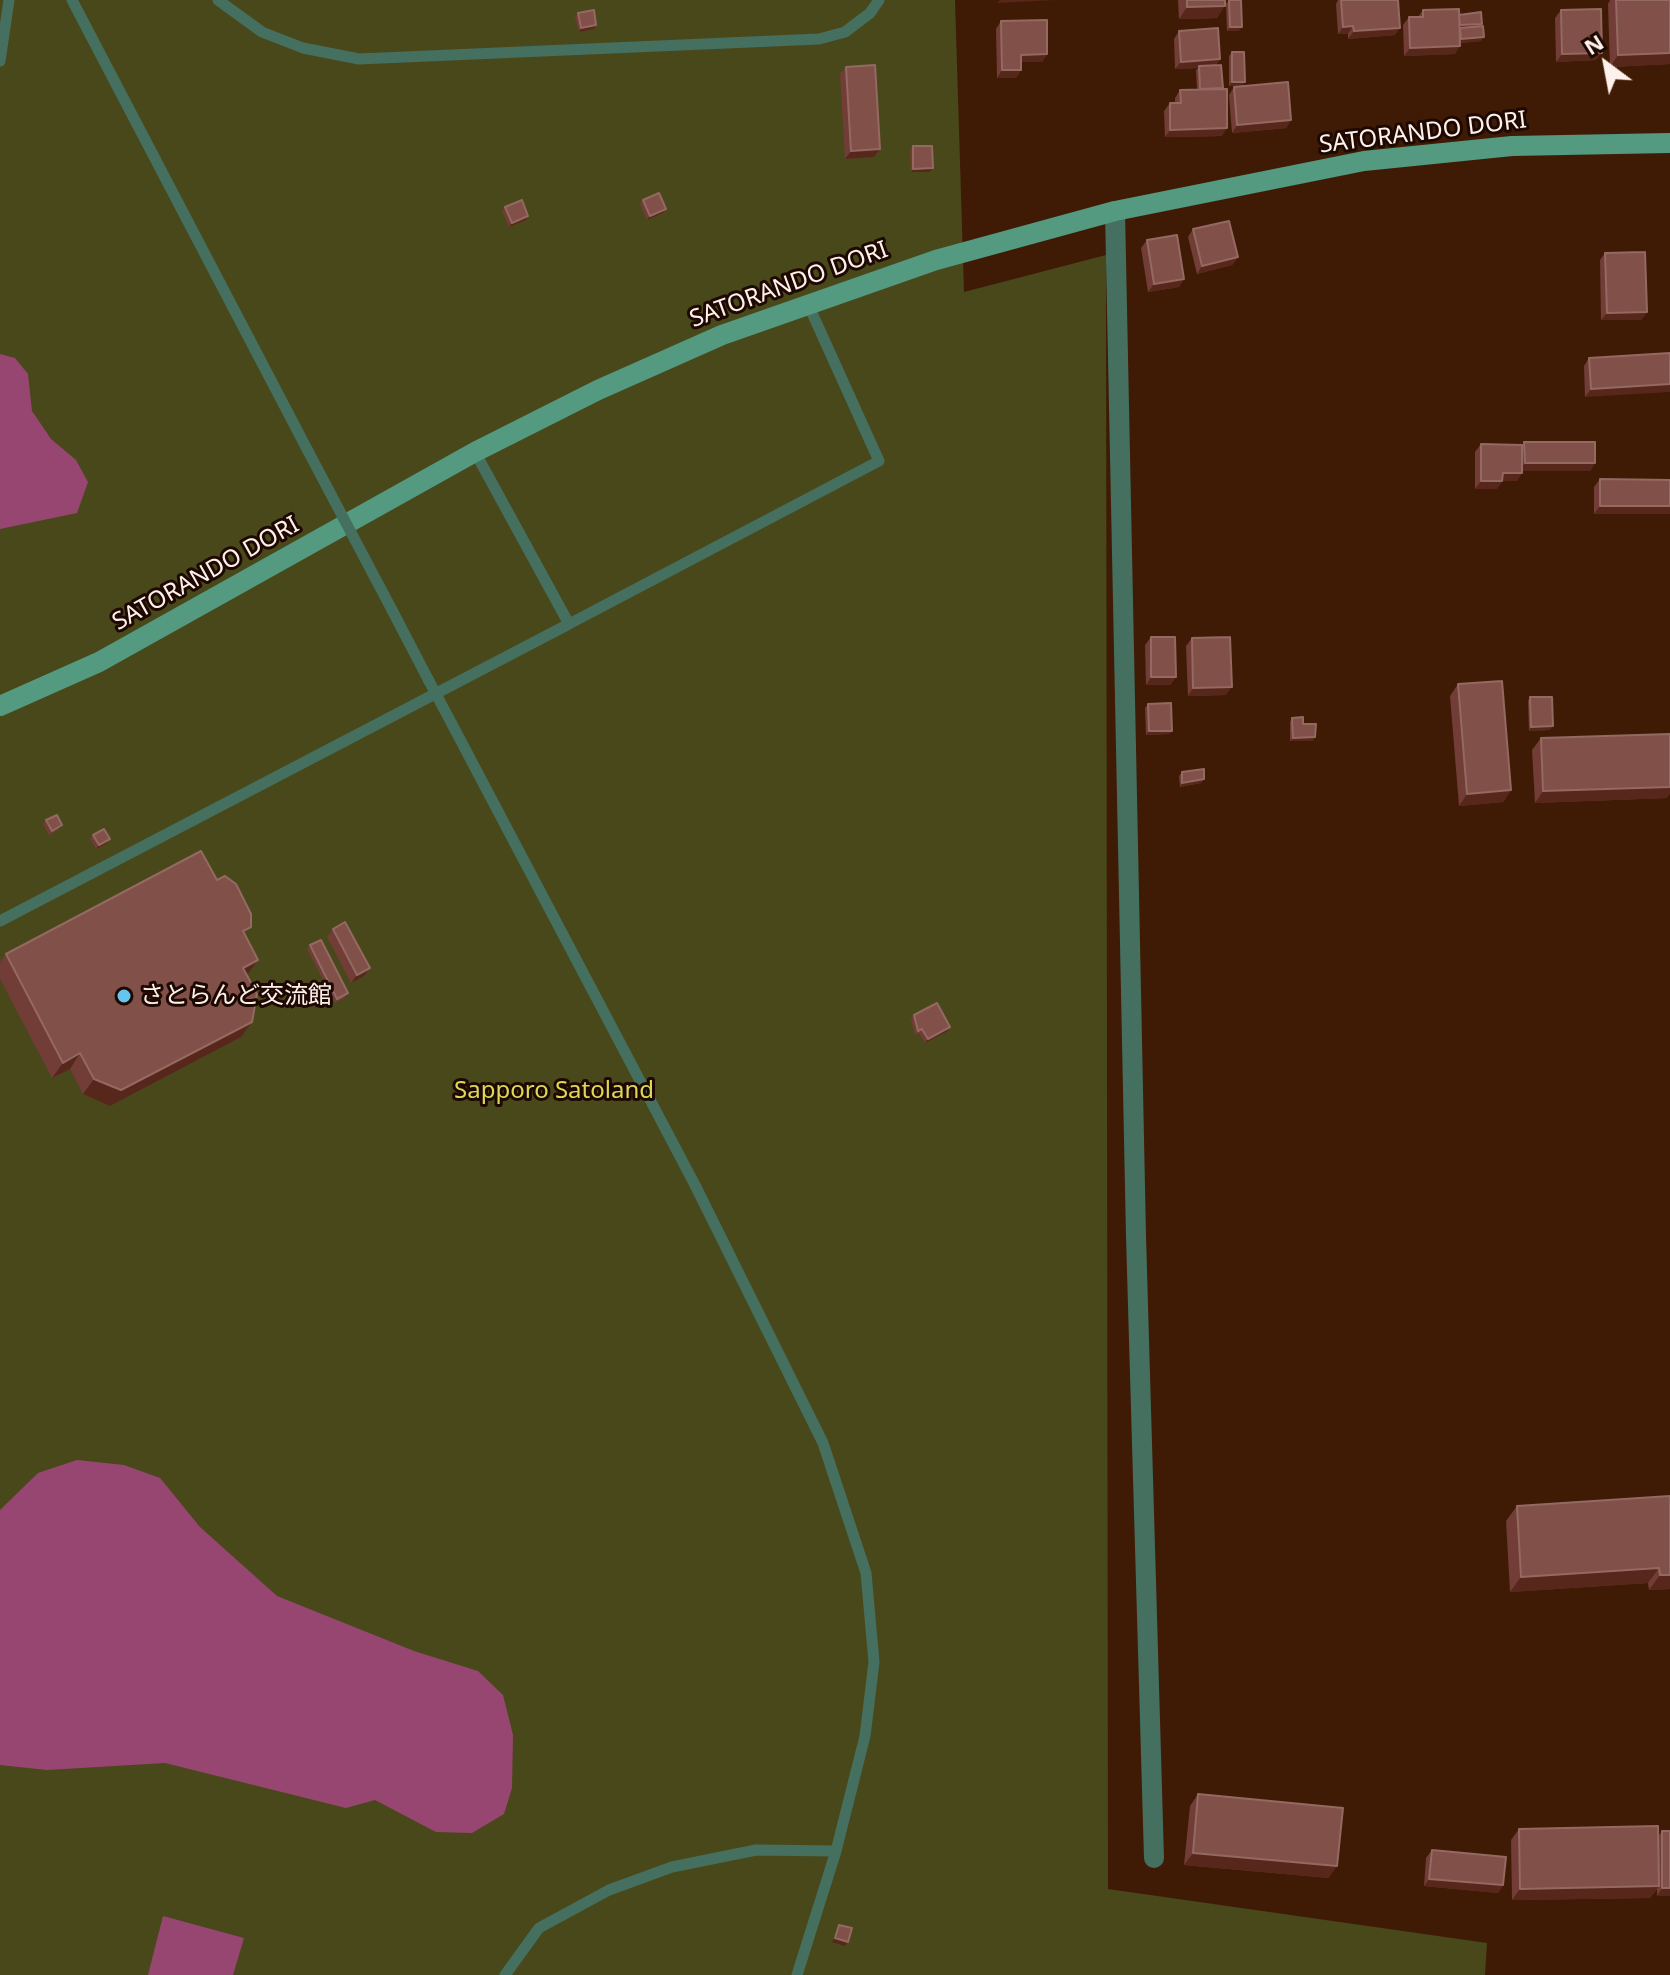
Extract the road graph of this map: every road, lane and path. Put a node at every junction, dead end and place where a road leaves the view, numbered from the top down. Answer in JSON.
{"nodes":[{"id":1,"x":9,"y":0,"type":"edge"},
{"id":2,"x":72,"y":0,"type":"edge"},
{"id":3,"x":218,"y":0,"type":"edge"},
{"id":4,"x":879,"y":0,"type":"edge"},
{"id":5,"x":0,"y":61,"type":"edge"},
{"id":6,"x":1670,"y":143,"type":"edge"},
{"id":7,"x":1115,"y":211,"type":"junction"},
{"id":8,"x":808,"y":304,"type":"junction"},
{"id":9,"x":475,"y":452,"type":"junction"},
{"id":10,"x":569,"y":624,"type":"junction"},
{"id":11,"x":0,"y":706,"type":"edge"},
{"id":12,"x":0,"y":921,"type":"edge"},
{"id":13,"x":836,"y":1851,"type":"junction"},
{"id":14,"x":1154,"y":1858,"type":"dead end"},
{"id":15,"x":505,"y":1975,"type":"edge"},
{"id":16,"x":797,"y":1975,"type":"edge"}],
"edges":[{"from":1,"to":5,"type":"lane"},
{"from":2,"to":13,"type":"lane","bridge":true},
{"from":3,"to":4,"type":"lane"},
{"from":6,"to":7,"type":"street","name":"SATORANDO DORI"},
{"from":7,"to":8,"type":"street","name":"SATORANDO DORI"},
{"from":7,"to":14,"type":"street"},
{"from":8,"to":9,"type":"street","name":"SATORANDO DORI"},
{"from":8,"to":10,"type":"lane"},
{"from":9,"to":10,"type":"lane"},
{"from":9,"to":11,"type":"street","name":"SATORANDO DORI"},
{"from":10,"to":12,"type":"lane"},
{"from":13,"to":15,"type":"lane"},
{"from":13,"to":16,"type":"lane"}]}
